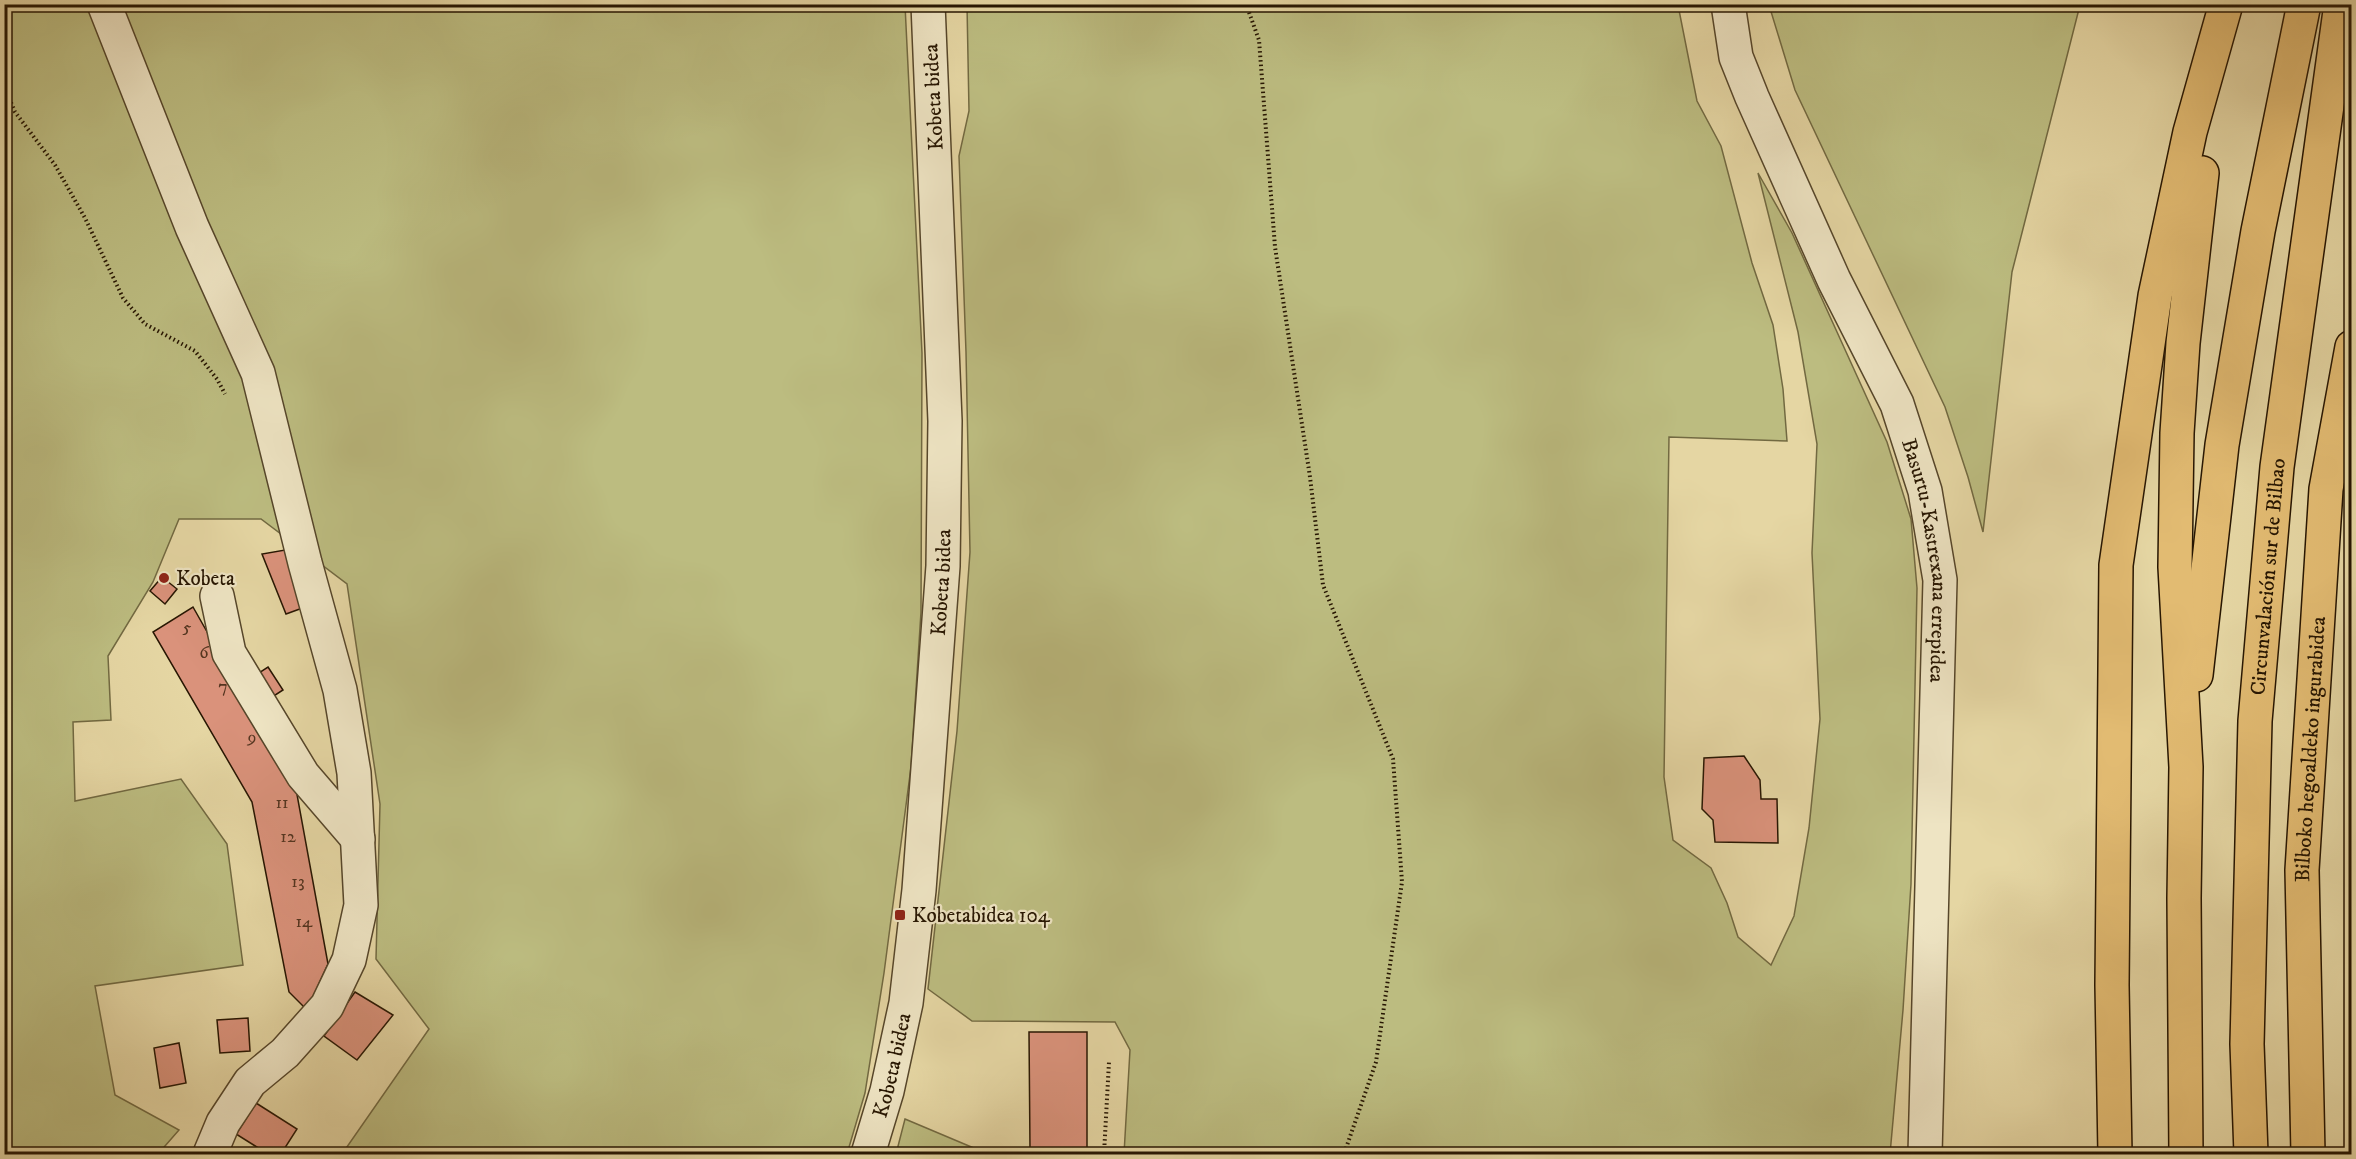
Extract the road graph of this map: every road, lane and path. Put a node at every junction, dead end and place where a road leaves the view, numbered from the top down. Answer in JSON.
{"nodes":[{"id":1,"x":104,"y":4,"type":"edge"},
{"id":2,"x":928,"y":4,"type":"edge"},
{"id":3,"x":1246,"y":4,"type":"edge"},
{"id":4,"x":1728,"y":4,"type":"edge"},
{"id":5,"x":2304,"y":4,"type":"edge"},
{"id":6,"x":2341,"y":4,"type":"edge"},
{"id":7,"x":2224,"y":13,"type":"edge"},
{"id":8,"x":4,"y":86,"type":"edge"},
{"id":9,"x":2352,"y":346,"type":"edge"},
{"id":10,"x":228,"y":400,"type":"dead end"},
{"id":11,"x":218,"y":596,"type":"dead end"},
{"id":12,"x":2186,"y":767,"type":"junction"},
{"id":13,"x":358,"y":839,"type":"junction"},
{"id":14,"x":1108,"y":1062,"type":"dead end"},
{"id":15,"x":210,"y":1155,"type":"edge"},
{"id":16,"x":868,"y":1155,"type":"edge"},
{"id":17,"x":1104,"y":1155,"type":"edge"},
{"id":18,"x":1344,"y":1155,"type":"edge"},
{"id":19,"x":1925,"y":1155,"type":"edge"},
{"id":20,"x":2115,"y":1155,"type":"edge"},
{"id":21,"x":2186,"y":1155,"type":"edge"},
{"id":22,"x":2251,"y":1155,"type":"edge"},
{"id":23,"x":2308,"y":1155,"type":"edge"}],
"edges":[{"from":1,"to":13,"type":"street"},
{"from":2,"to":16,"type":"street","name":"Kobeta bidea"},
{"from":3,"to":18,"type":"path"},
{"from":4,"to":19,"type":"street","name":"Basurtu-Kastrexana errepidea"},
{"from":5,"to":12,"type":"highway"},
{"from":6,"to":22,"type":"highway","name":"Circunvalación sur de Bilbao"},
{"from":7,"to":12,"type":"highway"},
{"from":7,"to":20,"type":"highway"},
{"from":8,"to":10,"type":"path"},
{"from":9,"to":23,"type":"highway","name":"Bilboko hegoaldeko ingurabidea"},
{"from":11,"to":13,"type":"street"},
{"from":12,"to":21,"type":"highway"},
{"from":13,"to":15,"type":"street"},
{"from":14,"to":17,"type":"path"}]}
